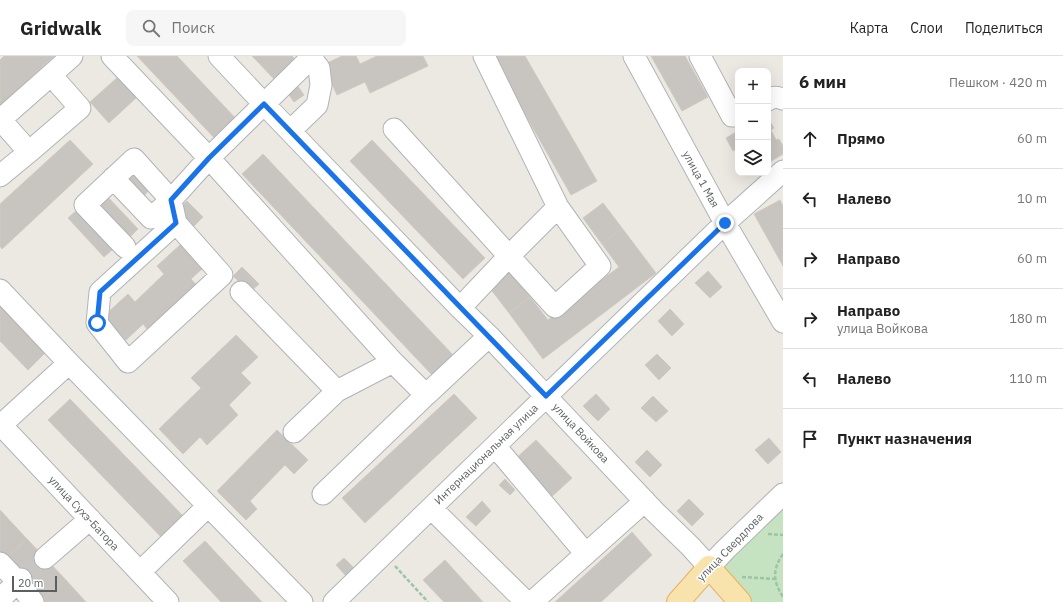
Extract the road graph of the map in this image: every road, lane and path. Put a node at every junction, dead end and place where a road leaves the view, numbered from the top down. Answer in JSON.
{"nodes":[{"id":1,"x":72,"y":56,"type":"edge"},
{"id":2,"x":112,"y":56,"type":"edge"},
{"id":3,"x":219,"y":56,"type":"edge"},
{"id":4,"x":484,"y":56,"type":"edge"},
{"id":5,"x":634,"y":56,"type":"edge"},
{"id":6,"x":700,"y":56,"type":"edge"},
{"id":7,"x":312,"y":57,"type":"edge"},
{"id":8,"x":51,"y":75,"type":"junction"},
{"id":9,"x":771,"y":98,"type":"edge"},
{"id":10,"x":783,"y":99,"type":"edge"},
{"id":11,"x":264,"y":104,"type":"junction"},
{"id":12,"x":735,"y":116,"type":"edge"},
{"id":13,"x":0,"y":119,"type":"edge"},
{"id":14,"x":394,"y":129,"type":"dead end"},
{"id":15,"x":290,"y":131,"type":"junction"},
{"id":16,"x":29,"y":152,"type":"junction"},
{"id":17,"x":209,"y":158,"type":"junction"},
{"id":18,"x":783,"y":172,"type":"edge"},
{"id":19,"x":0,"y":176,"type":"edge"},
{"id":20,"x":113,"y":178,"type":"junction"},
{"id":21,"x":171,"y":200,"type":"junction"},
{"id":22,"x":558,"y":207,"type":"junction"},
{"id":23,"x":176,"y":223,"type":"junction"},
{"id":24,"x":725,"y":223,"type":"junction"},
{"id":25,"x":125,"y":247,"type":"dead end"},
{"id":26,"x":509,"y":256,"type":"junction"},
{"id":27,"x":0,"y":290,"type":"edge"},
{"id":28,"x":241,"y":292,"type":"dead end"},
{"id":29,"x":460,"y":308,"type":"junction"},
{"id":30,"x":783,"y":322,"type":"edge"},
{"id":31,"x":488,"y":336,"type":"junction"},
{"id":32,"x":393,"y":362,"type":"junction"},
{"id":33,"x":69,"y":363,"type":"junction"},
{"id":34,"x":337,"y":391,"type":"junction"},
{"id":35,"x":426,"y":395,"type":"junction"},
{"id":36,"x":546,"y":396,"type":"junction"},
{"id":37,"x":0,"y":424,"type":"edge"},
{"id":38,"x":294,"y":432,"type":"dead end"},
{"id":39,"x":495,"y":446,"type":"junction"},
{"id":40,"x":324,"y":494,"type":"dead end"},
{"id":41,"x":783,"y":494,"type":"edge"},
{"id":42,"x":645,"y":501,"type":"junction"},
{"id":43,"x":208,"y":506,"type":"junction"},
{"id":44,"x":431,"y":508,"type":"junction"},
{"id":45,"x":90,"y":519,"type":"junction"},
{"id":46,"x":384,"y":553,"type":"junction"},
{"id":47,"x":586,"y":554,"type":"junction"},
{"id":48,"x":783,"y":554,"type":"edge"},
{"id":49,"x":45,"y":558,"type":"tunnel mouth"},
{"id":50,"x":0,"y":563,"type":"edge"},
{"id":51,"x":712,"y":571,"type":"junction"},
{"id":52,"x":140,"y":572,"type":"junction"},
{"id":53,"x":775,"y":579,"type":"junction"},
{"id":54,"x":20,"y":580,"type":"junction"},
{"id":55,"x":783,"y":597,"type":"edge"},
{"id":56,"x":0,"y":599,"type":"edge"},
{"id":57,"x":33,"y":602,"type":"edge"},
{"id":58,"x":168,"y":602,"type":"edge"},
{"id":59,"x":302,"y":602,"type":"edge"},
{"id":60,"x":334,"y":602,"type":"edge"},
{"id":61,"x":428,"y":602,"type":"edge"},
{"id":62,"x":526,"y":602,"type":"edge"},
{"id":63,"x":532,"y":602,"type":"edge"},
{"id":64,"x":678,"y":602,"type":"edge"},
{"id":65,"x":740,"y":602,"type":"edge"}],
"edges":[{"from":1,"to":8,"type":"street"},
{"from":2,"to":17,"type":"street"},
{"from":3,"to":11,"type":"street","name":"улица Войкова"},
{"from":4,"to":22,"type":"street"},
{"from":5,"to":24,"type":"street","name":"улица 1 Мая"},
{"from":6,"to":12,"type":"street"},
{"from":7,"to":11,"type":"street"},
{"from":7,"to":15,"type":"street"},
{"from":8,"to":13,"type":"street"},
{"from":8,"to":16,"type":"street"},
{"from":9,"to":10,"type":"street"},
{"from":11,"to":15,"type":"street","name":"улица Войкова"},
{"from":11,"to":17,"type":"street"},
{"from":13,"to":16,"type":"street"},
{"from":14,"to":26,"type":"street"},
{"from":15,"to":29,"type":"street","name":"улица Войкова"},
{"from":16,"to":19,"type":"street"},
{"from":17,"to":21,"type":"street"},
{"from":17,"to":32,"type":"street"},
{"from":18,"to":24,"type":"street","name":"Интернациональная улица"},
{"from":20,"to":21,"type":"street"},
{"from":20,"to":21,"type":"street"},
{"from":20,"to":25,"type":"street"},
{"from":21,"to":23,"type":"street"},
{"from":22,"to":26,"type":"street"},
{"from":22,"to":26,"type":"street"},
{"from":23,"to":23,"type":"street"},
{"from":24,"to":30,"type":"street","name":"улица 1 Мая"},
{"from":24,"to":36,"type":"street","name":"Интернациональная улица"},
{"from":26,"to":29,"type":"street"},
{"from":27,"to":33,"type":"street"},
{"from":28,"to":34,"type":"street"},
{"from":29,"to":31,"type":"street","name":"улица Войкова"},
{"from":31,"to":35,"type":"street"},
{"from":31,"to":36,"type":"street","name":"улица Войкова"},
{"from":32,"to":34,"type":"street"},
{"from":32,"to":35,"type":"street"},
{"from":33,"to":37,"type":"street"},
{"from":33,"to":43,"type":"street"},
{"from":34,"to":38,"type":"street"},
{"from":35,"to":40,"type":"street"},
{"from":36,"to":39,"type":"street","name":"Интернациональная улица"},
{"from":36,"to":42,"type":"street","name":"улица Войкова"},
{"from":37,"to":45,"type":"street","name":"улица Сухэ-Батора"},
{"from":39,"to":44,"type":"street","name":"Интернациональная улица"},
{"from":39,"to":47,"type":"street"},
{"from":41,"to":51,"type":"street","name":"улица Свердлова"},
{"from":42,"to":47,"type":"street"},
{"from":42,"to":51,"type":"street","name":"улица Войкова"},
{"from":43,"to":52,"type":"street"},
{"from":43,"to":59,"type":"street"},
{"from":44,"to":46,"type":"street","name":"Интернациональная улица"},
{"from":44,"to":62,"type":"street"},
{"from":45,"to":49,"type":"street"},
{"from":45,"to":52,"type":"street","name":"улица Сухэ-Батора"},
{"from":46,"to":60,"type":"street","name":"Интернациональная улица"},
{"from":46,"to":61,"type":"path"},
{"from":47,"to":63,"type":"street"},
{"from":48,"to":53,"type":"path"},
{"from":50,"to":54,"type":"street"},
{"from":51,"to":53,"type":"path"},
{"from":51,"to":64,"type":"main road","name":"улица Свердлова"},
{"from":51,"to":65,"type":"main road"},
{"from":52,"to":58,"type":"street","name":"улица Сухэ-Батора"},
{"from":53,"to":55,"type":"path"},
{"from":54,"to":56,"type":"street"},
{"from":54,"to":57,"type":"street"}]}
